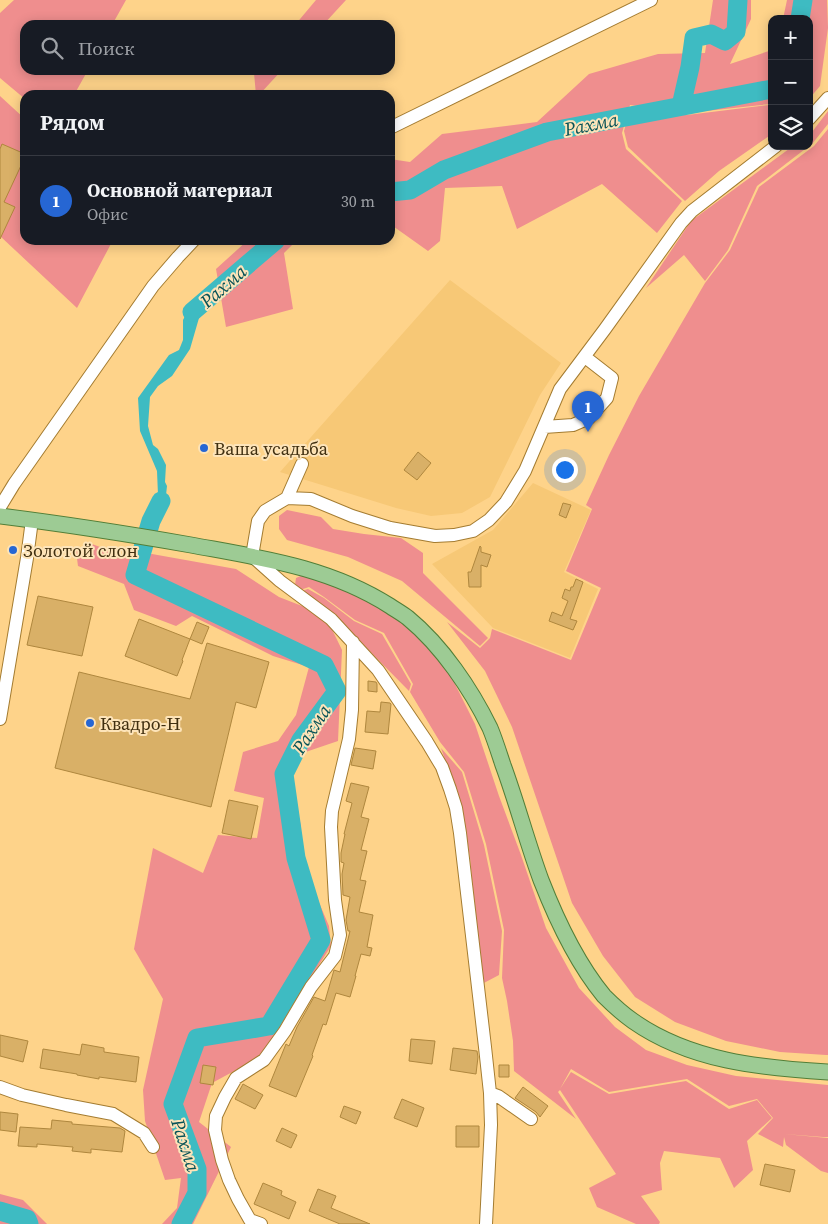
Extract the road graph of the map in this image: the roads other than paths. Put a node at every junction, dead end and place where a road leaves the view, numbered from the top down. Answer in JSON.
{"nodes":[{"id":1,"x":651,"y":0,"type":"edge"},
{"id":2,"x":828,"y":98,"type":"edge"},
{"id":3,"x":813,"y":115,"type":"edge"},
{"id":4,"x":395,"y":126,"type":"edge"},
{"id":5,"x":771,"y":150,"type":"edge"},
{"id":6,"x":189,"y":245,"type":"edge"},
{"id":7,"x":585,"y":357,"type":"junction"},
{"id":8,"x":544,"y":427,"type":"junction"},
{"id":9,"x":302,"y":464,"type":"dead end"},
{"id":10,"x":287,"y":498,"type":"junction"},
{"id":11,"x":0,"y":507,"type":"edge"},
{"id":12,"x":0,"y":516,"type":"edge"},
{"id":13,"x":32,"y":520,"type":"junction"},
{"id":14,"x":252,"y":556,"type":"junction"},
{"id":15,"x":353,"y":642,"type":"junction"},
{"id":16,"x":0,"y":719,"type":"edge"},
{"id":17,"x":828,"y":1072,"type":"edge"},
{"id":18,"x":0,"y":1087,"type":"edge"},
{"id":19,"x":490,"y":1093,"type":"junction"},
{"id":20,"x":532,"y":1119,"type":"dead end"},
{"id":21,"x":153,"y":1147,"type":"dead end"},
{"id":22,"x":261,"y":1224,"type":"edge"},
{"id":23,"x":486,"y":1224,"type":"edge"}],
"edges":[{"from":1,"to":4,"type":"street"},
{"from":2,"to":3,"type":"street"},
{"from":5,"to":7,"type":"street"},
{"from":6,"to":11,"type":"street"},
{"from":7,"to":8,"type":"street"},
{"from":7,"to":8,"type":"street"},
{"from":8,"to":10,"type":"street"},
{"from":9,"to":10,"type":"street"},
{"from":10,"to":14,"type":"street"},
{"from":12,"to":13,"type":"main road"},
{"from":13,"to":14,"type":"main road"},
{"from":13,"to":16,"type":"street"},
{"from":14,"to":15,"type":"street"},
{"from":14,"to":17,"type":"main road"},
{"from":15,"to":19,"type":"street"},
{"from":15,"to":22,"type":"street"},
{"from":18,"to":21,"type":"street"},
{"from":19,"to":20,"type":"street"},
{"from":19,"to":23,"type":"street"}]}
